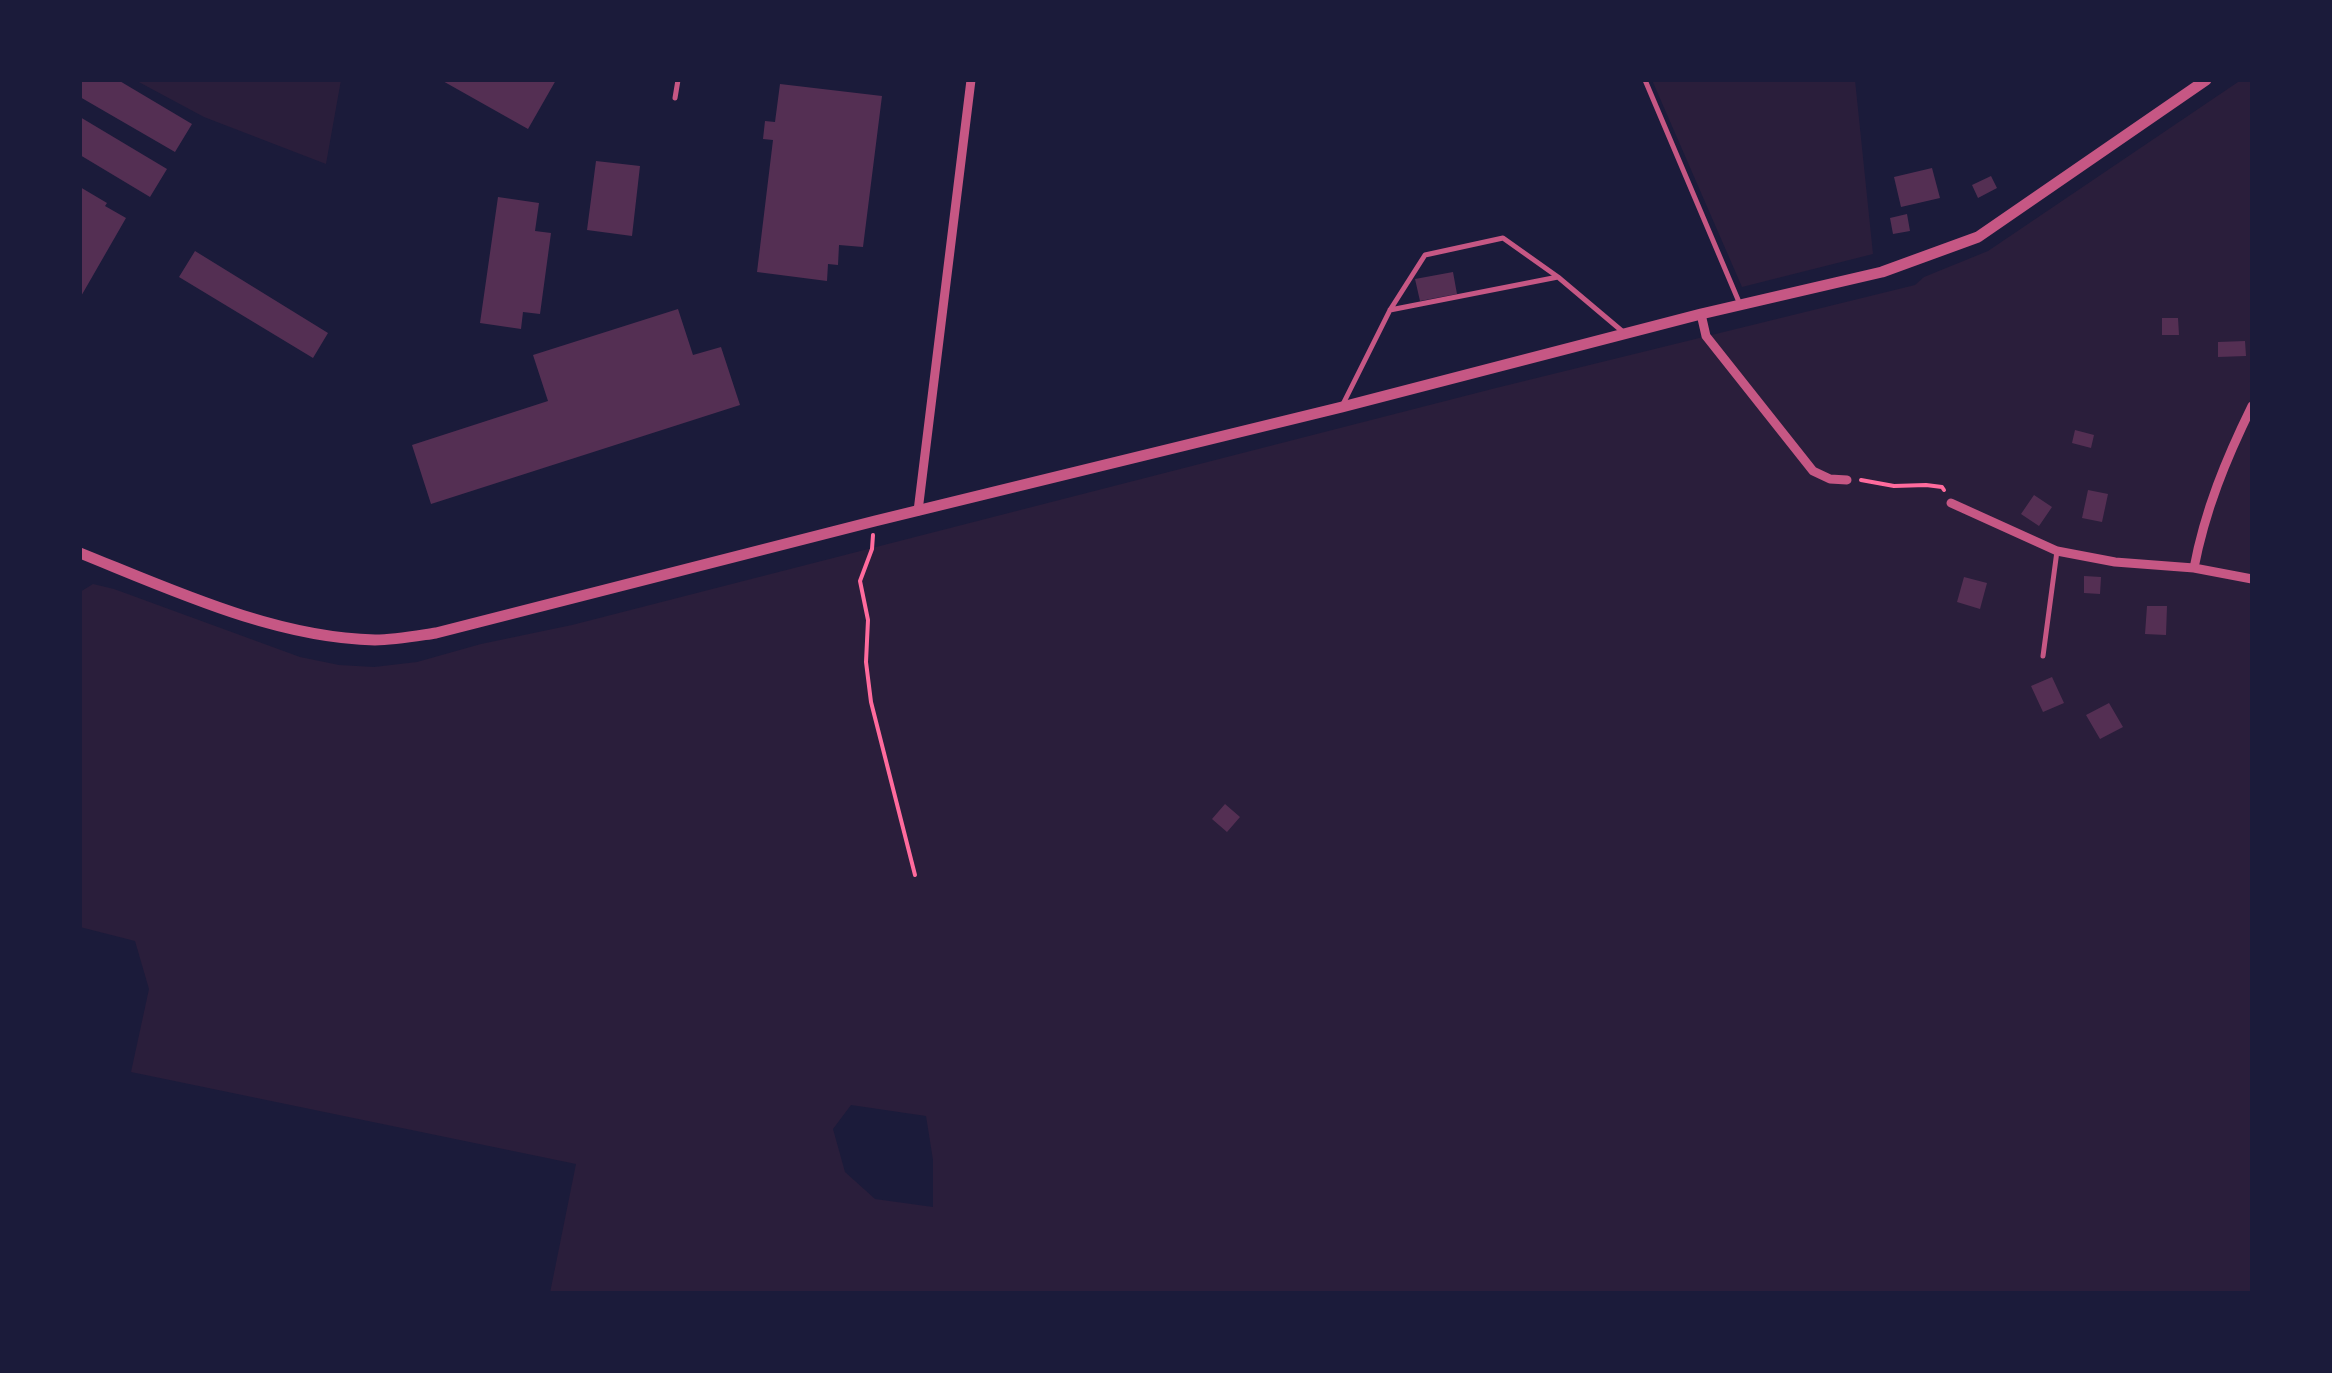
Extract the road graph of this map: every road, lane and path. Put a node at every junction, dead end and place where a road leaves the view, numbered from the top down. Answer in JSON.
{"nodes":[{"id":1,"x":678,"y":80,"type":"edge"},
{"id":2,"x":971,"y":80,"type":"edge"},
{"id":3,"x":1645,"y":80,"type":"edge"},
{"id":4,"x":2206,"y":80,"type":"edge"},
{"id":5,"x":674,"y":98,"type":"dead end"},
{"id":6,"x":1558,"y":277,"type":"junction"},
{"id":7,"x":1740,"y":305,"type":"junction"},
{"id":8,"x":1390,"y":310,"type":"junction"},
{"id":9,"x":1700,"y":314,"type":"junction"},
{"id":10,"x":1625,"y":333,"type":"junction"},
{"id":11,"x":2252,"y":406,"type":"edge"},
{"id":12,"x":1342,"y":407,"type":"junction"},
{"id":13,"x":1847,"y":480,"type":"joint"},
{"id":14,"x":1951,"y":503,"type":"joint"},
{"id":15,"x":918,"y":511,"type":"junction"},
{"id":16,"x":872,"y":549,"type":"dead end"},
{"id":17,"x":2058,"y":551,"type":"junction"},
{"id":18,"x":80,"y":553,"type":"edge"},
{"id":19,"x":2194,"y":568,"type":"junction"},
{"id":20,"x":2252,"y":579,"type":"edge"},
{"id":21,"x":2043,"y":656,"type":"dead end"},
{"id":22,"x":915,"y":876,"type":"dead end"}],
"edges":[{"from":1,"to":5,"type":"lane"},
{"from":2,"to":15,"type":"street"},
{"from":3,"to":7,"type":"lane"},
{"from":4,"to":7,"type":"street"},
{"from":6,"to":8,"type":"lane"},
{"from":6,"to":8,"type":"lane"},
{"from":6,"to":10,"type":"lane"},
{"from":7,"to":9,"type":"street"},
{"from":8,"to":12,"type":"lane"},
{"from":9,"to":10,"type":"street"},
{"from":9,"to":13,"type":"street"},
{"from":10,"to":12,"type":"street"},
{"from":11,"to":19,"type":"street"},
{"from":12,"to":15,"type":"street"},
{"from":13,"to":14,"type":"path"},
{"from":14,"to":17,"type":"street"},
{"from":15,"to":18,"type":"street"},
{"from":16,"to":22,"type":"path"},
{"from":17,"to":19,"type":"street"},
{"from":17,"to":21,"type":"lane"},
{"from":19,"to":20,"type":"street"}]}
